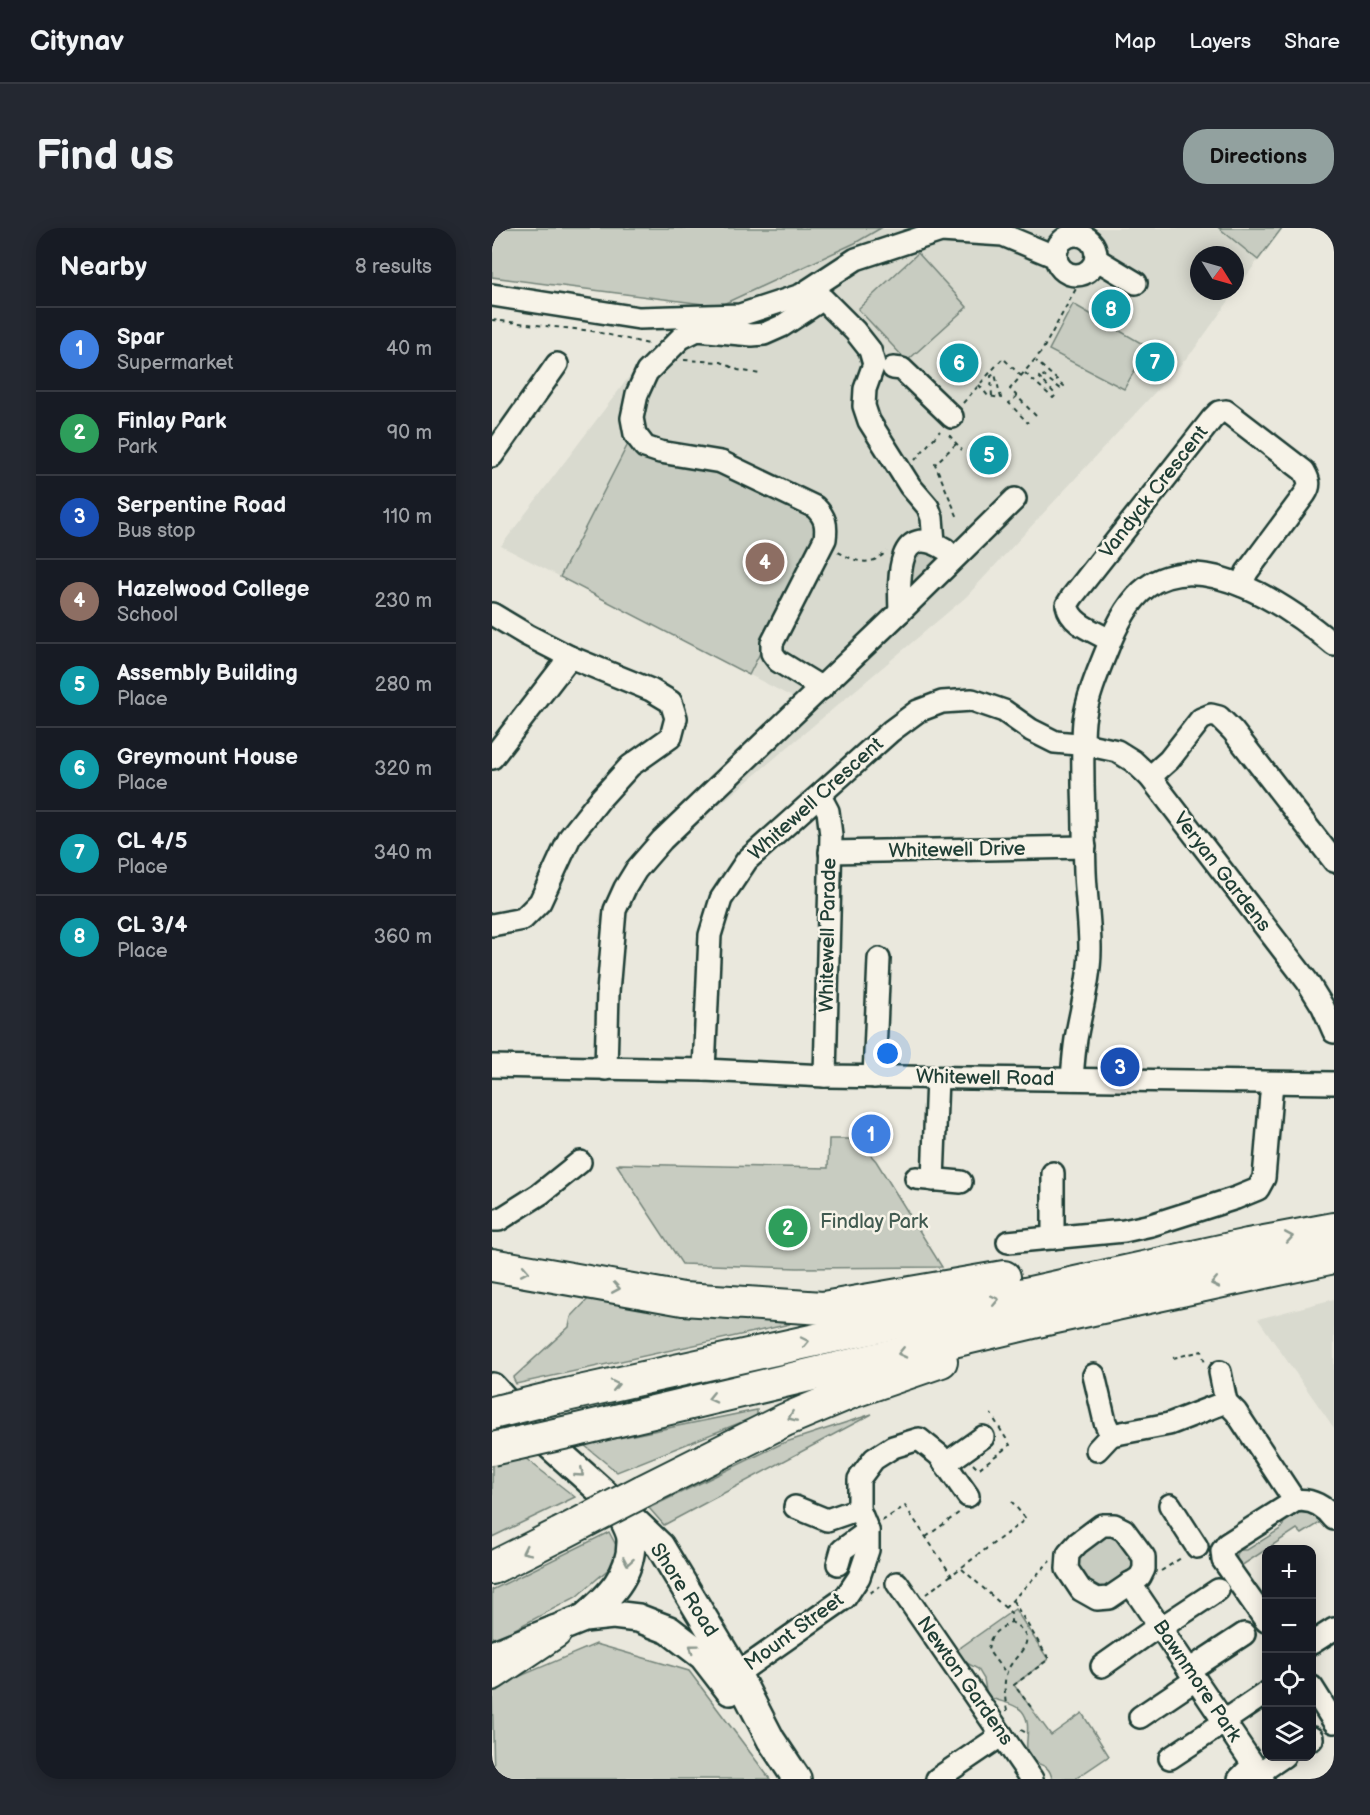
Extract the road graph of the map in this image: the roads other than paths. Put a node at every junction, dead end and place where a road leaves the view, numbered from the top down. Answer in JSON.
{"nodes":[{"id":1,"x":1056,"y":257,"type":"junction"},
{"id":2,"x":1090,"y":266,"type":"junction"},
{"id":3,"x":1136,"y":283,"type":"dead end"},
{"id":4,"x":492,"y":295,"type":"edge"},
{"id":5,"x":739,"y":324,"type":"junction"},
{"id":6,"x":556,"y":364,"type":"dead end"},
{"id":7,"x":893,"y":368,"type":"dead end"},
{"id":8,"x":947,"y":423,"type":"road end"},
{"id":9,"x":492,"y":456,"type":"edge"},
{"id":10,"x":1015,"y":499,"type":"dead end"},
{"id":11,"x":934,"y":542,"type":"junction"},
{"id":12,"x":957,"y":556,"type":"junction"},
{"id":13,"x":1241,"y":585,"type":"junction"},
{"id":14,"x":900,"y":612,"type":"junction"},
{"id":15,"x":492,"y":614,"type":"edge"},
{"id":16,"x":1110,"y":640,"type":"junction"},
{"id":17,"x":1334,"y":645,"type":"edge"},
{"id":18,"x":570,"y":657,"type":"junction"},
{"id":19,"x":822,"y":688,"type":"junction"},
{"id":20,"x":1083,"y":745,"type":"junction"},
{"id":21,"x":494,"y":750,"type":"edge"},
{"id":22,"x":1150,"y":777,"type":"junction"},
{"id":23,"x":819,"y":796,"type":"junction"},
{"id":24,"x":1085,"y":847,"type":"junction"},
{"id":25,"x":830,"y":852,"type":"junction"},
{"id":26,"x":1334,"y":861,"type":"edge"},
{"id":27,"x":492,"y":925,"type":"edge"},
{"id":28,"x":879,"y":959,"type":"dead end"},
{"id":29,"x":1334,"y":1032,"type":"edge"},
{"id":30,"x":492,"y":1066,"type":"edge"},
{"id":31,"x":606,"y":1069,"type":"junction"},
{"id":32,"x":704,"y":1070,"type":"junction"},
{"id":33,"x":825,"y":1076,"type":"junction"},
{"id":34,"x":874,"y":1077,"type":"junction"},
{"id":35,"x":937,"y":1077,"type":"junction"},
{"id":36,"x":1072,"y":1079,"type":"junction"},
{"id":37,"x":1272,"y":1083,"type":"junction"},
{"id":38,"x":1334,"y":1083,"type":"edge"},
{"id":39,"x":580,"y":1162,"type":"dead end"},
{"id":40,"x":1053,"y":1173,"type":"dead end"},
{"id":41,"x":961,"y":1182,"type":"dead end"},
{"id":42,"x":492,"y":1220,"type":"edge"},
{"id":43,"x":1334,"y":1229,"type":"edge"},
{"id":44,"x":1053,"y":1238,"type":"junction"},
{"id":45,"x":1008,"y":1242,"type":"dead end"},
{"id":46,"x":1248,"y":1245,"type":"junction"},
{"id":47,"x":1334,"y":1257,"type":"edge"},
{"id":48,"x":492,"y":1265,"type":"edge"},
{"id":49,"x":1042,"y":1320,"type":"junction"},
{"id":50,"x":1213,"y":1372,"type":"road end"},
{"id":51,"x":1094,"y":1375,"type":"dead end"},
{"id":52,"x":492,"y":1387,"type":"edge"},
{"id":53,"x":492,"y":1401,"type":"edge"},
{"id":54,"x":1226,"y":1402,"type":"junction"},
{"id":55,"x":506,"y":1416,"type":"edge"},
{"id":56,"x":983,"y":1437,"type":"dead end"},
{"id":57,"x":492,"y":1449,"type":"edge"},
{"id":58,"x":945,"y":1464,"type":"junction"},
{"id":59,"x":968,"y":1496,"type":"road end"},
{"id":60,"x":630,"y":1498,"type":"junction"},
{"id":61,"x":1295,"y":1501,"type":"junction"},
{"id":62,"x":1170,"y":1505,"type":"dead end"},
{"id":63,"x":795,"y":1507,"type":"dead end"},
{"id":64,"x":859,"y":1509,"type":"junction"},
{"id":65,"x":1334,"y":1519,"type":"edge"},
{"id":66,"x":868,"y":1531,"type":"junction"},
{"id":67,"x":1197,"y":1547,"type":"road end"},
{"id":68,"x":838,"y":1564,"type":"dead end"},
{"id":69,"x":492,"y":1568,"type":"edge"},
{"id":70,"x":897,"y":1583,"type":"dead end"},
{"id":71,"x":1130,"y":1583,"type":"junction"},
{"id":72,"x":1218,"y":1590,"type":"dead end"},
{"id":73,"x":1262,"y":1615,"type":"edge"},
{"id":74,"x":584,"y":1618,"type":"junction"},
{"id":75,"x":1334,"y":1629,"type":"edge"},
{"id":76,"x":555,"y":1632,"type":"junction"},
{"id":77,"x":1244,"y":1634,"type":"dead end"},
{"id":78,"x":1316,"y":1640,"type":"edge"},
{"id":79,"x":492,"y":1655,"type":"edge"},
{"id":80,"x":1102,"y":1666,"type":"dead end"},
{"id":81,"x":492,"y":1674,"type":"edge"},
{"id":82,"x":1192,"y":1675,"type":"junction"},
{"id":83,"x":731,"y":1678,"type":"junction"},
{"id":84,"x":1316,"y":1695,"type":"edge"},
{"id":85,"x":1262,"y":1696,"type":"edge"},
{"id":86,"x":1140,"y":1717,"type":"dead end"},
{"id":87,"x":1334,"y":1722,"type":"edge"},
{"id":88,"x":1002,"y":1735,"type":"junction"},
{"id":89,"x":1170,"y":1758,"type":"dead end"},
{"id":90,"x":1275,"y":1761,"type":"edge"},
{"id":91,"x":1253,"y":1774,"type":"edge"},
{"id":92,"x":797,"y":1779,"type":"edge"},
{"id":93,"x":938,"y":1779,"type":"edge"},
{"id":94,"x":1032,"y":1779,"type":"edge"}],
"edges":[{"from":1,"to":2,"type":"street"},
{"from":1,"to":2,"type":"street"},
{"from":1,"to":5,"type":"street"},
{"from":2,"to":3,"type":"street"},
{"from":4,"to":5,"type":"street"},
{"from":5,"to":11,"type":"street"},
{"from":5,"to":19,"type":"street"},
{"from":6,"to":9,"type":"street"},
{"from":7,"to":8,"type":"street"},
{"from":10,"to":12,"type":"street"},
{"from":11,"to":12,"type":"street"},
{"from":11,"to":14,"type":"street"},
{"from":12,"to":14,"type":"street"},
{"from":13,"to":16,"type":"street"},
{"from":13,"to":16,"type":"street","name":"Vandyck Crescent"},
{"from":13,"to":17,"type":"street"},
{"from":14,"to":19,"type":"street"},
{"from":15,"to":18,"type":"street"},
{"from":16,"to":20,"type":"street"},
{"from":18,"to":21,"type":"street"},
{"from":18,"to":27,"type":"street"},
{"from":19,"to":31,"type":"street"},
{"from":20,"to":22,"type":"street","name":"Veryan Gardens"},
{"from":20,"to":23,"type":"street","name":"Whitewell Crescent"},
{"from":20,"to":24,"type":"street"},
{"from":22,"to":26,"type":"street"},
{"from":22,"to":29,"type":"street","name":"Veryan Gardens"},
{"from":23,"to":25,"type":"street","name":"Whitewell Parade"},
{"from":23,"to":32,"type":"street","name":"Whitewell Crescent"},
{"from":24,"to":25,"type":"street","name":"Whitewell Drive"},
{"from":24,"to":36,"type":"street"},
{"from":25,"to":33,"type":"street","name":"Whitewell Parade"},
{"from":28,"to":34,"type":"street"},
{"from":30,"to":31,"type":"street","name":"Whitewell Road"},
{"from":31,"to":32,"type":"street","name":"Whitewell Road"},
{"from":32,"to":33,"type":"street","name":"Whitewell Road"},
{"from":33,"to":34,"type":"street","name":"Whitewell Road"},
{"from":34,"to":35,"type":"street","name":"Whitewell Road"},
{"from":35,"to":36,"type":"street","name":"Whitewell Road"},
{"from":35,"to":41,"type":"street"},
{"from":36,"to":37,"type":"street","name":"Whitewell Road"},
{"from":37,"to":38,"type":"street","name":"Whitewell Road"},
{"from":37,"to":44,"type":"street"},
{"from":39,"to":42,"type":"street"},
{"from":40,"to":44,"type":"street"},
{"from":46,"to":43,"type":"highway","one_way":true},
{"from":44,"to":45,"type":"street"},
{"from":48,"to":46,"type":"highway","one_way":true},
{"from":55,"to":46,"type":"highway","one_way":true,"bridge":true},
{"from":47,"to":49,"type":"highway","one_way":true},
{"from":49,"to":57,"type":"highway","one_way":true,"bridge":true},
{"from":49,"to":60,"type":"highway","one_way":true},
{"from":50,"to":54,"type":"street"},
{"from":51,"to":54,"type":"street"},
{"from":52,"to":55,"type":"main road","name":"Shore Road"},
{"from":53,"to":55,"type":"highway"},
{"from":54,"to":61,"type":"street"},
{"from":55,"to":60,"type":"main road","name":"Shore Road","one_way":true},
{"from":56,"to":58,"type":"street"},
{"from":58,"to":59,"type":"street"},
{"from":58,"to":64,"type":"street"},
{"from":60,"to":69,"type":"highway","one_way":true,"bridge":true},
{"from":60,"to":74,"type":"main road","one_way":true},
{"from":60,"to":83,"type":"main road","name":"Shore Road"},
{"from":61,"to":65,"type":"street"},
{"from":61,"to":73,"type":"street"},
{"from":62,"to":67,"type":"street"},
{"from":63,"to":64,"type":"street"},
{"from":64,"to":66,"type":"street"},
{"from":66,"to":68,"type":"street"},
{"from":66,"to":83,"type":"street","name":"Mount Street"},
{"from":70,"to":88,"type":"street","name":"Newton Gardens"},
{"from":71,"to":71,"type":"street"},
{"from":71,"to":82,"type":"street","name":"Bawnmore Park"},
{"from":72,"to":80,"type":"street"},
{"from":74,"to":76,"type":"main road","name":"Shore Road"},
{"from":83,"to":74,"type":"main road","name":"Shore Road","one_way":true},
{"from":75,"to":78,"type":"street"},
{"from":76,"to":79,"type":"main road","name":"Shore Road"},
{"from":76,"to":81,"type":"highway"},
{"from":77,"to":82,"type":"street"},
{"from":82,"to":86,"type":"street"},
{"from":82,"to":91,"type":"street","name":"Bawnmore Park"},
{"from":83,"to":92,"type":"main road","name":"Shore Road"},
{"from":84,"to":87,"type":"street"},
{"from":85,"to":89,"type":"street"},
{"from":88,"to":93,"type":"street"},
{"from":88,"to":94,"type":"street","name":"Newton Gardens"},
{"from":90,"to":91,"type":"street"}]}
